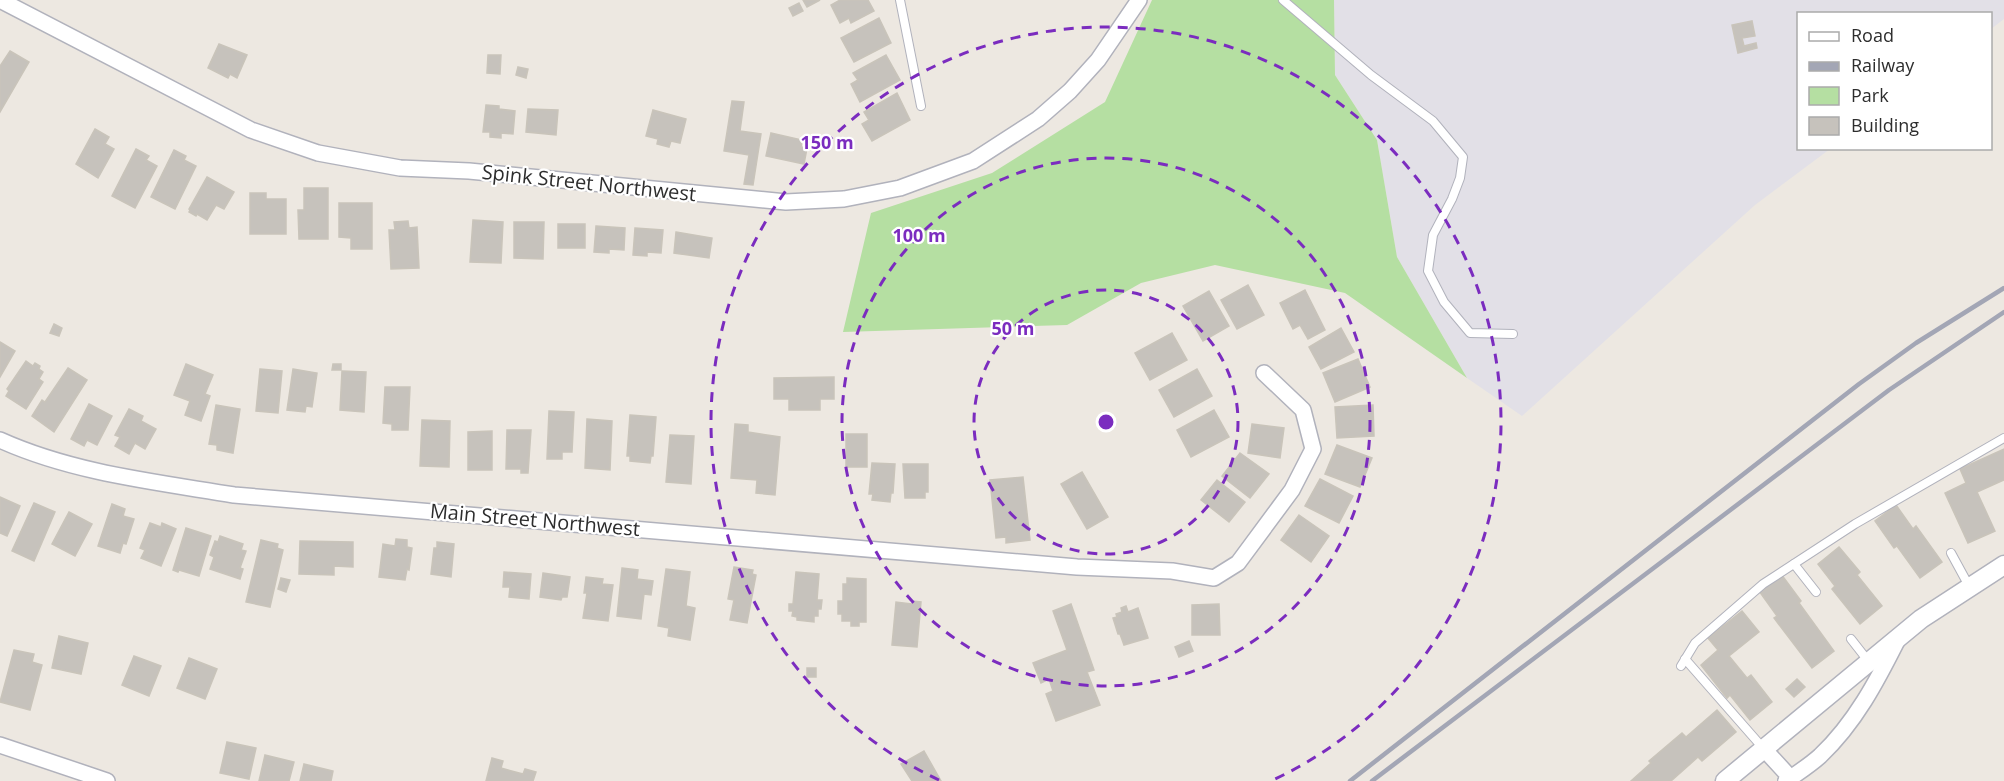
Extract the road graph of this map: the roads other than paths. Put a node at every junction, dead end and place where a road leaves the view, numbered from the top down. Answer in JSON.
{"nodes":[{"id":1,"x":0,"y":0,"type":"edge"},
{"id":2,"x":900,"y":0,"type":"edge"},
{"id":3,"x":1139,"y":0,"type":"edge"},
{"id":4,"x":1282,"y":0,"type":"edge"},
{"id":5,"x":921,"y":106,"type":"dead end"},
{"id":6,"x":1513,"y":334,"type":"dead end"},
{"id":7,"x":1264,"y":373,"type":"dead end"},
{"id":8,"x":2004,"y":438,"type":"edge"},
{"id":9,"x":0,"y":440,"type":"edge"},
{"id":10,"x":1951,"y":553,"type":"dead end"},
{"id":11,"x":1794,"y":564,"type":"junction"},
{"id":12,"x":2004,"y":565,"type":"edge"},
{"id":13,"x":1970,"y":587,"type":"junction"},
{"id":14,"x":1816,"y":592,"type":"dead end"},
{"id":15,"x":1900,"y":636,"type":"junction"},
{"id":16,"x":1851,"y":639,"type":"dead end"},
{"id":17,"x":1869,"y":662,"type":"junction"},
{"id":18,"x":0,"y":745,"type":"edge"},
{"id":19,"x":1764,"y":749,"type":"junction"},
{"id":20,"x":107,"y":781,"type":"edge"},
{"id":21,"x":1725,"y":781,"type":"edge"},
{"id":22,"x":1786,"y":781,"type":"edge"}],
"edges":[{"from":1,"to":3,"type":"street","name":"Spink Street Northwest"},
{"from":2,"to":5,"type":"lane"},
{"from":4,"to":6,"type":"lane"},
{"from":7,"to":9,"type":"street","name":"Main Street Northwest"},
{"from":8,"to":11,"type":"lane"},
{"from":10,"to":13,"type":"lane"},
{"from":11,"to":14,"type":"lane"},
{"from":11,"to":19,"type":"lane"},
{"from":12,"to":13,"type":"street"},
{"from":13,"to":15,"type":"street"},
{"from":15,"to":17,"type":"street"},
{"from":15,"to":22,"type":"street"},
{"from":16,"to":17,"type":"lane"},
{"from":17,"to":19,"type":"street"},
{"from":18,"to":20,"type":"street"},
{"from":19,"to":21,"type":"street"},
{"from":19,"to":22,"type":"street"}]}
